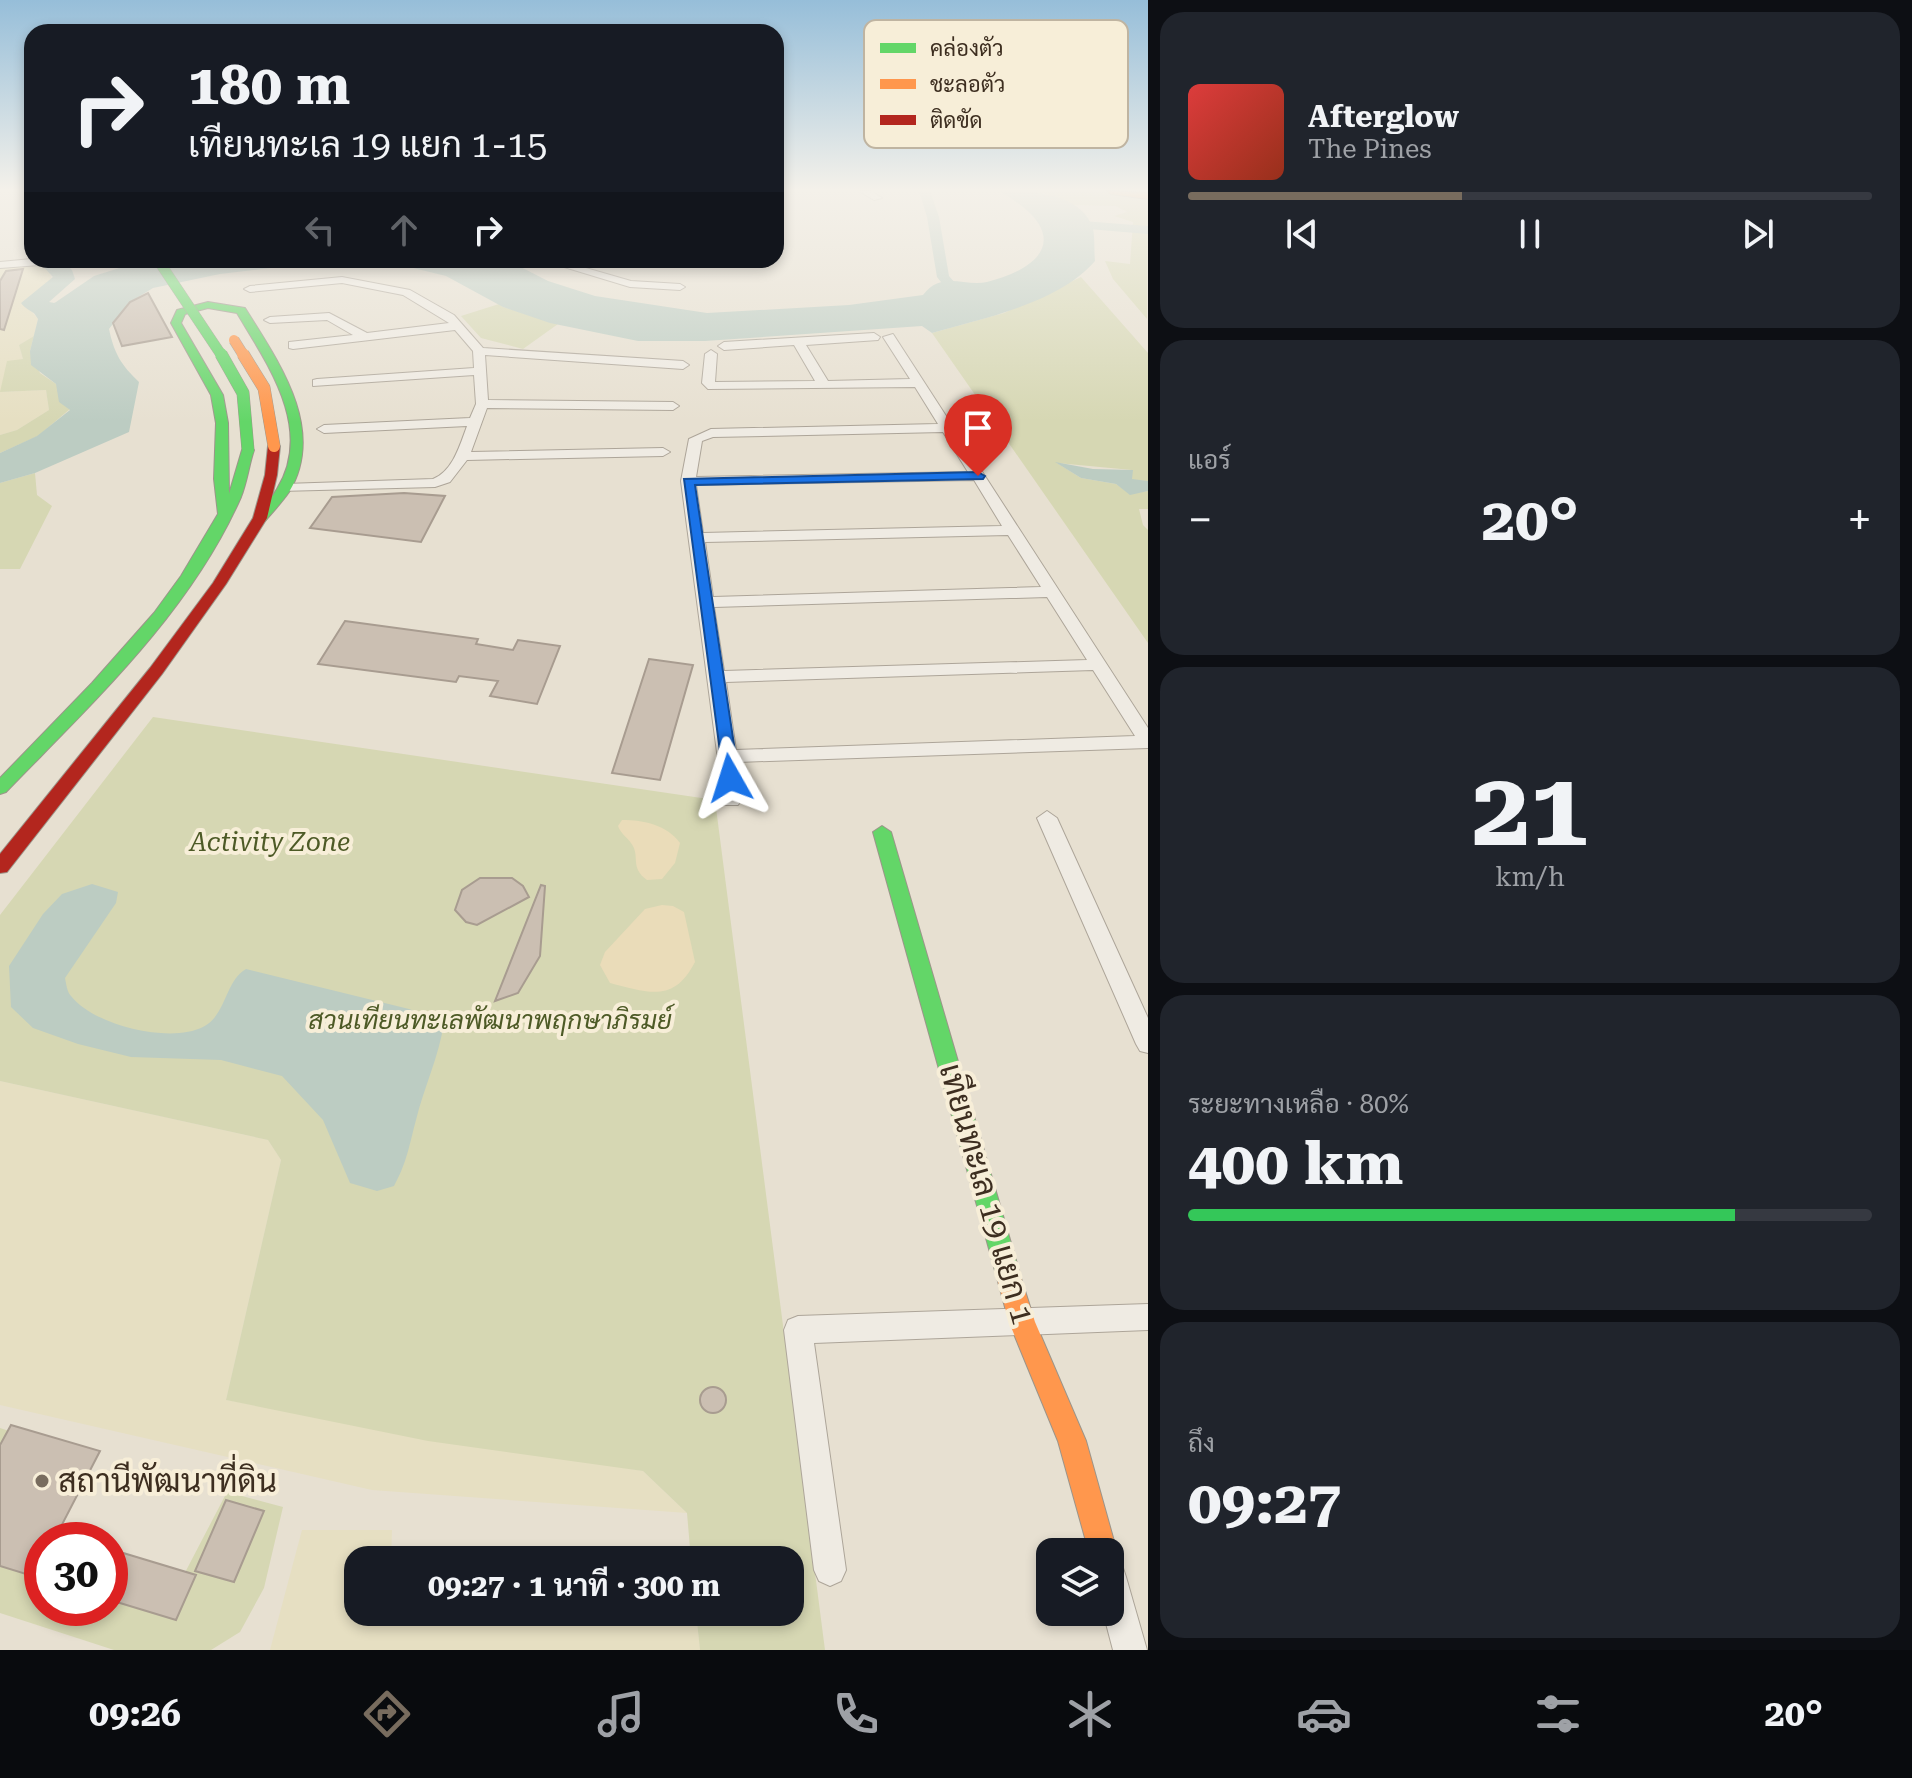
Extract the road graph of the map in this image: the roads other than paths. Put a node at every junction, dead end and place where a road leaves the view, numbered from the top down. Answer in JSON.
{"nodes":[{"id":1,"x":163,"y":268,"type":"edge"},
{"id":2,"x":184,"y":268,"type":"edge"},
{"id":3,"x":574,"y":268,"type":"edge"},
{"id":4,"x":680,"y":287,"type":"dead end"},
{"id":5,"x":250,"y":289,"type":"dead end"},
{"id":6,"x":270,"y":320,"type":"dead end"},
{"id":7,"x":458,"y":326,"type":"junction"},
{"id":8,"x":366,"y":337,"type":"junction"},
{"id":9,"x":799,"y":343,"type":"junction"},
{"id":10,"x":293,"y":345,"type":"dead end"},
{"id":11,"x":724,"y":346,"type":"dead end"},
{"id":12,"x":479,"y":351,"type":"junction"},
{"id":13,"x":711,"y":354,"type":"dead end"},
{"id":14,"x":683,"y":365,"type":"dead end"},
{"id":15,"x":480,"y":371,"type":"junction"},
{"id":16,"x":317,"y":383,"type":"dead end"},
{"id":17,"x":918,"y":383,"type":"junction"},
{"id":18,"x":824,"y":385,"type":"junction"},
{"id":19,"x":482,"y":404,"type":"junction"},
{"id":20,"x":673,"y":406,"type":"dead end"},
{"id":21,"x":475,"y":422,"type":"junction"},
{"id":22,"x":949,"y":428,"type":"junction"},
{"id":23,"x":324,"y":429,"type":"dead end"},
{"id":24,"x":663,"y":452,"type":"dead end"},
{"id":25,"x":463,"y":456,"type":"junction"},
{"id":26,"x":978,"y":476,"type":"junction"},
{"id":27,"x":688,"y":481,"type":"junction"},
{"id":28,"x":285,"y":488,"type":"junction"},
{"id":29,"x":225,"y":514,"type":"junction"},
{"id":30,"x":260,"y":518,"type":"junction"},
{"id":31,"x":1014,"y":530,"type":"junction"},
{"id":32,"x":698,"y":538,"type":"junction"},
{"id":33,"x":1052,"y":592,"type":"junction"},
{"id":34,"x":706,"y":602,"type":"junction"},
{"id":35,"x":1097,"y":665,"type":"junction"},
{"id":36,"x":715,"y":677,"type":"junction"},
{"id":37,"x":1148,"y":742,"type":"edge"},
{"id":38,"x":728,"y":756,"type":"junction"},
{"id":39,"x":0,"y":788,"type":"edge"},
{"id":40,"x":731,"y":800,"type":"dead end"},
{"id":41,"x":1047,"y":818,"type":"dead end"},
{"id":42,"x":882,"y":832,"type":"dead end"},
{"id":43,"x":0,"y":867,"type":"edge"},
{"id":44,"x":1148,"y":1044,"type":"edge"},
{"id":45,"x":1148,"y":1317,"type":"edge"},
{"id":46,"x":1022,"y":1322,"type":"junction"},
{"id":47,"x":1099,"y":1538,"type":"edge"},
{"id":48,"x":830,"y":1570,"type":"dead end"},
{"id":49,"x":1123,"y":1626,"type":"edge"},
{"id":50,"x":1130,"y":1650,"type":"edge"}],
"edges":[{"from":1,"to":29,"type":"main road","bridge":true},
{"from":2,"to":30,"type":"main road","bridge":true},
{"from":3,"to":4,"type":"street"},
{"from":5,"to":7,"type":"street"},
{"from":6,"to":8,"type":"street"},
{"from":7,"to":8,"type":"street"},
{"from":7,"to":12,"type":"street"},
{"from":8,"to":10,"type":"street"},
{"from":9,"to":11,"type":"street"},
{"from":9,"to":17,"type":"street"},
{"from":9,"to":18,"type":"street"},
{"from":12,"to":14,"type":"street"},
{"from":12,"to":15,"type":"street"},
{"from":13,"to":18,"type":"street"},
{"from":15,"to":16,"type":"street"},
{"from":15,"to":19,"type":"street"},
{"from":17,"to":18,"type":"street"},
{"from":17,"to":22,"type":"street"},
{"from":19,"to":20,"type":"street"},
{"from":19,"to":21,"type":"street"},
{"from":21,"to":23,"type":"street"},
{"from":21,"to":25,"type":"street"},
{"from":22,"to":26,"type":"street"},
{"from":22,"to":27,"type":"street"},
{"from":24,"to":25,"type":"street"},
{"from":25,"to":28,"type":"street"},
{"from":26,"to":27,"type":"street"},
{"from":26,"to":31,"type":"street"},
{"from":27,"to":32,"type":"street"},
{"from":28,"to":29,"type":"main road"},
{"from":28,"to":30,"type":"main road"},
{"from":29,"to":39,"type":"main road"},
{"from":30,"to":43,"type":"main road"},
{"from":31,"to":32,"type":"street"},
{"from":31,"to":33,"type":"street"},
{"from":32,"to":34,"type":"street"},
{"from":33,"to":34,"type":"street"},
{"from":33,"to":35,"type":"street"},
{"from":34,"to":36,"type":"street"},
{"from":35,"to":36,"type":"street"},
{"from":35,"to":37,"type":"street"},
{"from":36,"to":38,"type":"street"},
{"from":37,"to":38,"type":"street"},
{"from":38,"to":40,"type":"street"},
{"from":41,"to":44,"type":"street"},
{"from":42,"to":46,"type":"main road","name":"เทียนทะเล 19 แยก 1"},
{"from":45,"to":46,"type":"street"},
{"from":46,"to":47,"type":"main road","name":"เทียนทะเล 19 แยก 1"},
{"from":46,"to":48,"type":"street"},
{"from":49,"to":50,"type":"street"}]}
